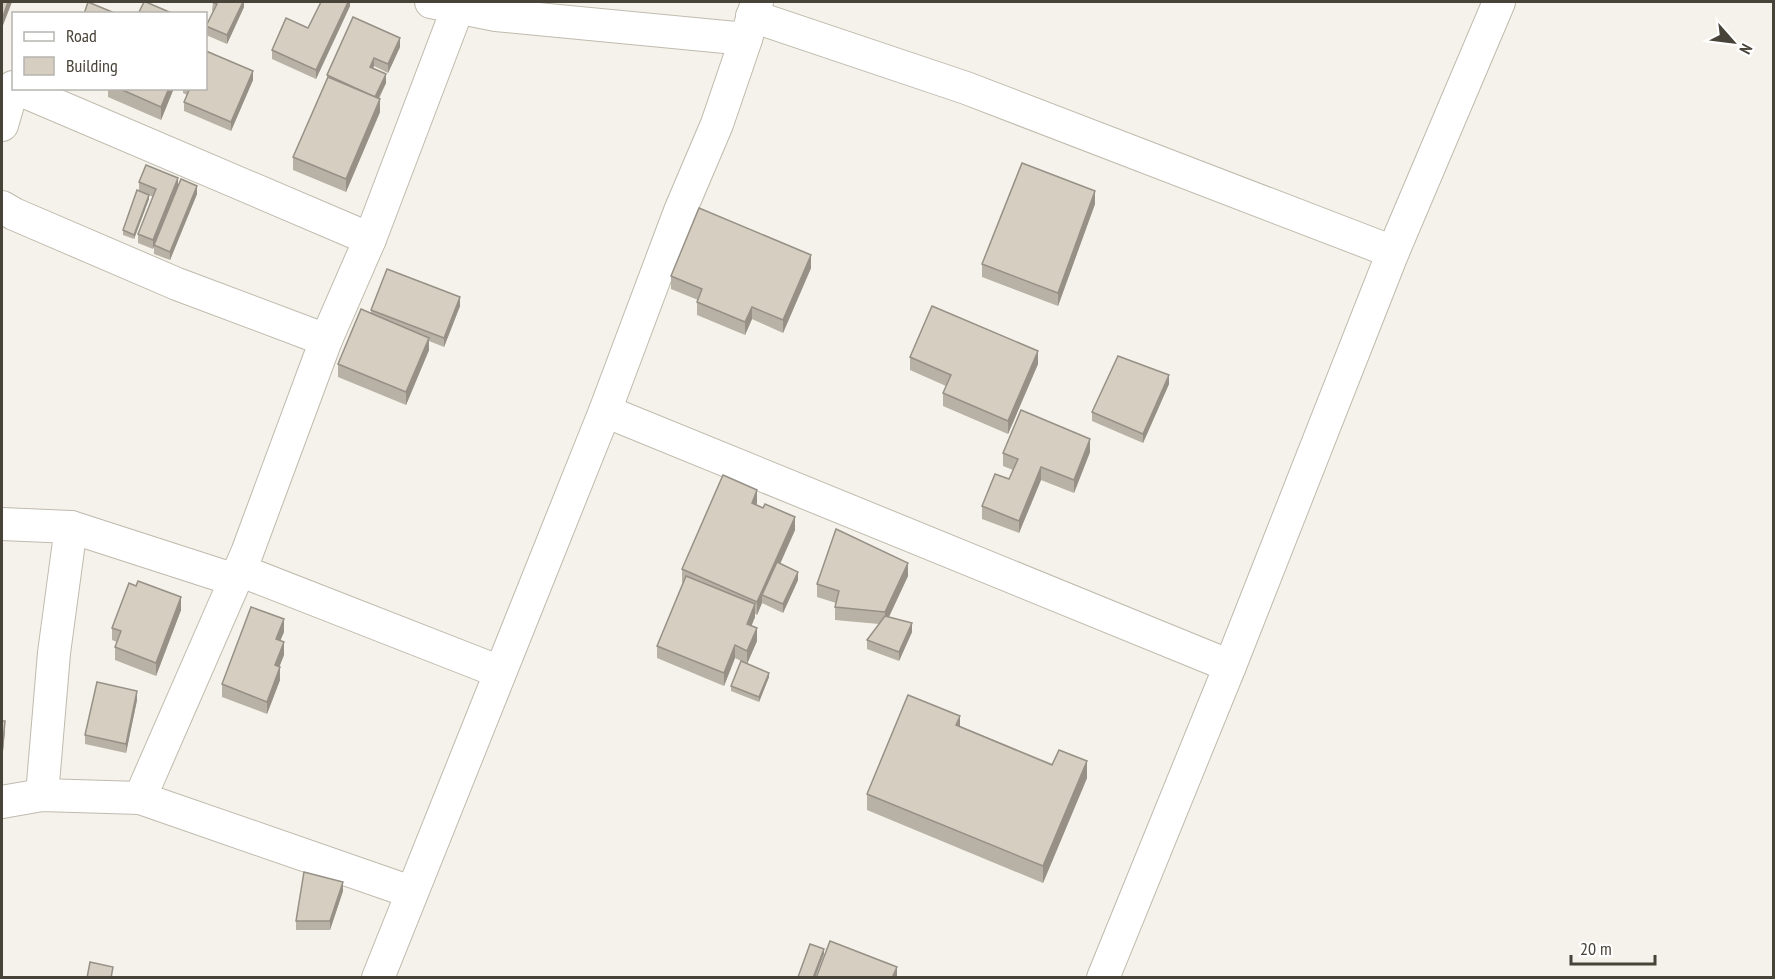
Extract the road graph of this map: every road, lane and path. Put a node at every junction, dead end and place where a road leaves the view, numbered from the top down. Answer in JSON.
{"nodes":[{"id":1,"x":1499,"y":2,"type":"edge"},
{"id":2,"x":450,"y":3,"type":"edge"},
{"id":3,"x":751,"y":19,"type":"edge"},
{"id":4,"x":13,"y":90,"type":"edge"},
{"id":5,"x":19,"y":90,"type":"edge"},
{"id":6,"x":2,"y":125,"type":"edge"},
{"id":7,"x":2,"y":207,"type":"edge"},
{"id":8,"x":370,"y":239,"type":"junction"},
{"id":9,"x":1393,"y":252,"type":"junction"},
{"id":10,"x":326,"y":340,"type":"junction"},
{"id":11,"x":605,"y":411,"type":"junction"},
{"id":12,"x":2,"y":524,"type":"edge"},
{"id":13,"x":71,"y":527,"type":"junction"},
{"id":14,"x":237,"y":575,"type":"junction"},
{"id":15,"x":1230,"y":666,"type":"junction"},
{"id":16,"x":500,"y":672,"type":"junction"},
{"id":17,"x":42,"y":795,"type":"junction"},
{"id":18,"x":140,"y":798,"type":"junction"},
{"id":19,"x":2,"y":804,"type":"edge"},
{"id":20,"x":411,"y":892,"type":"junction"},
{"id":21,"x":378,"y":978,"type":"edge"},
{"id":22,"x":1103,"y":978,"type":"edge"}],
"edges":[{"from":1,"to":9,"type":"street"},
{"from":2,"to":3,"type":"street"},
{"from":2,"to":8,"type":"street"},
{"from":3,"to":9,"type":"street"},
{"from":3,"to":11,"type":"street"},
{"from":4,"to":6,"type":"street"},
{"from":5,"to":8,"type":"street"},
{"from":7,"to":10,"type":"street"},
{"from":8,"to":10,"type":"street"},
{"from":9,"to":15,"type":"street"},
{"from":10,"to":14,"type":"street"},
{"from":11,"to":15,"type":"street"},
{"from":11,"to":16,"type":"street"},
{"from":12,"to":13,"type":"street"},
{"from":13,"to":14,"type":"street"},
{"from":13,"to":17,"type":"street"},
{"from":14,"to":16,"type":"street"},
{"from":14,"to":18,"type":"street"},
{"from":15,"to":22,"type":"street"},
{"from":16,"to":20,"type":"street"},
{"from":17,"to":18,"type":"street"},
{"from":17,"to":19,"type":"street"},
{"from":18,"to":20,"type":"street"},
{"from":20,"to":21,"type":"street"}]}
